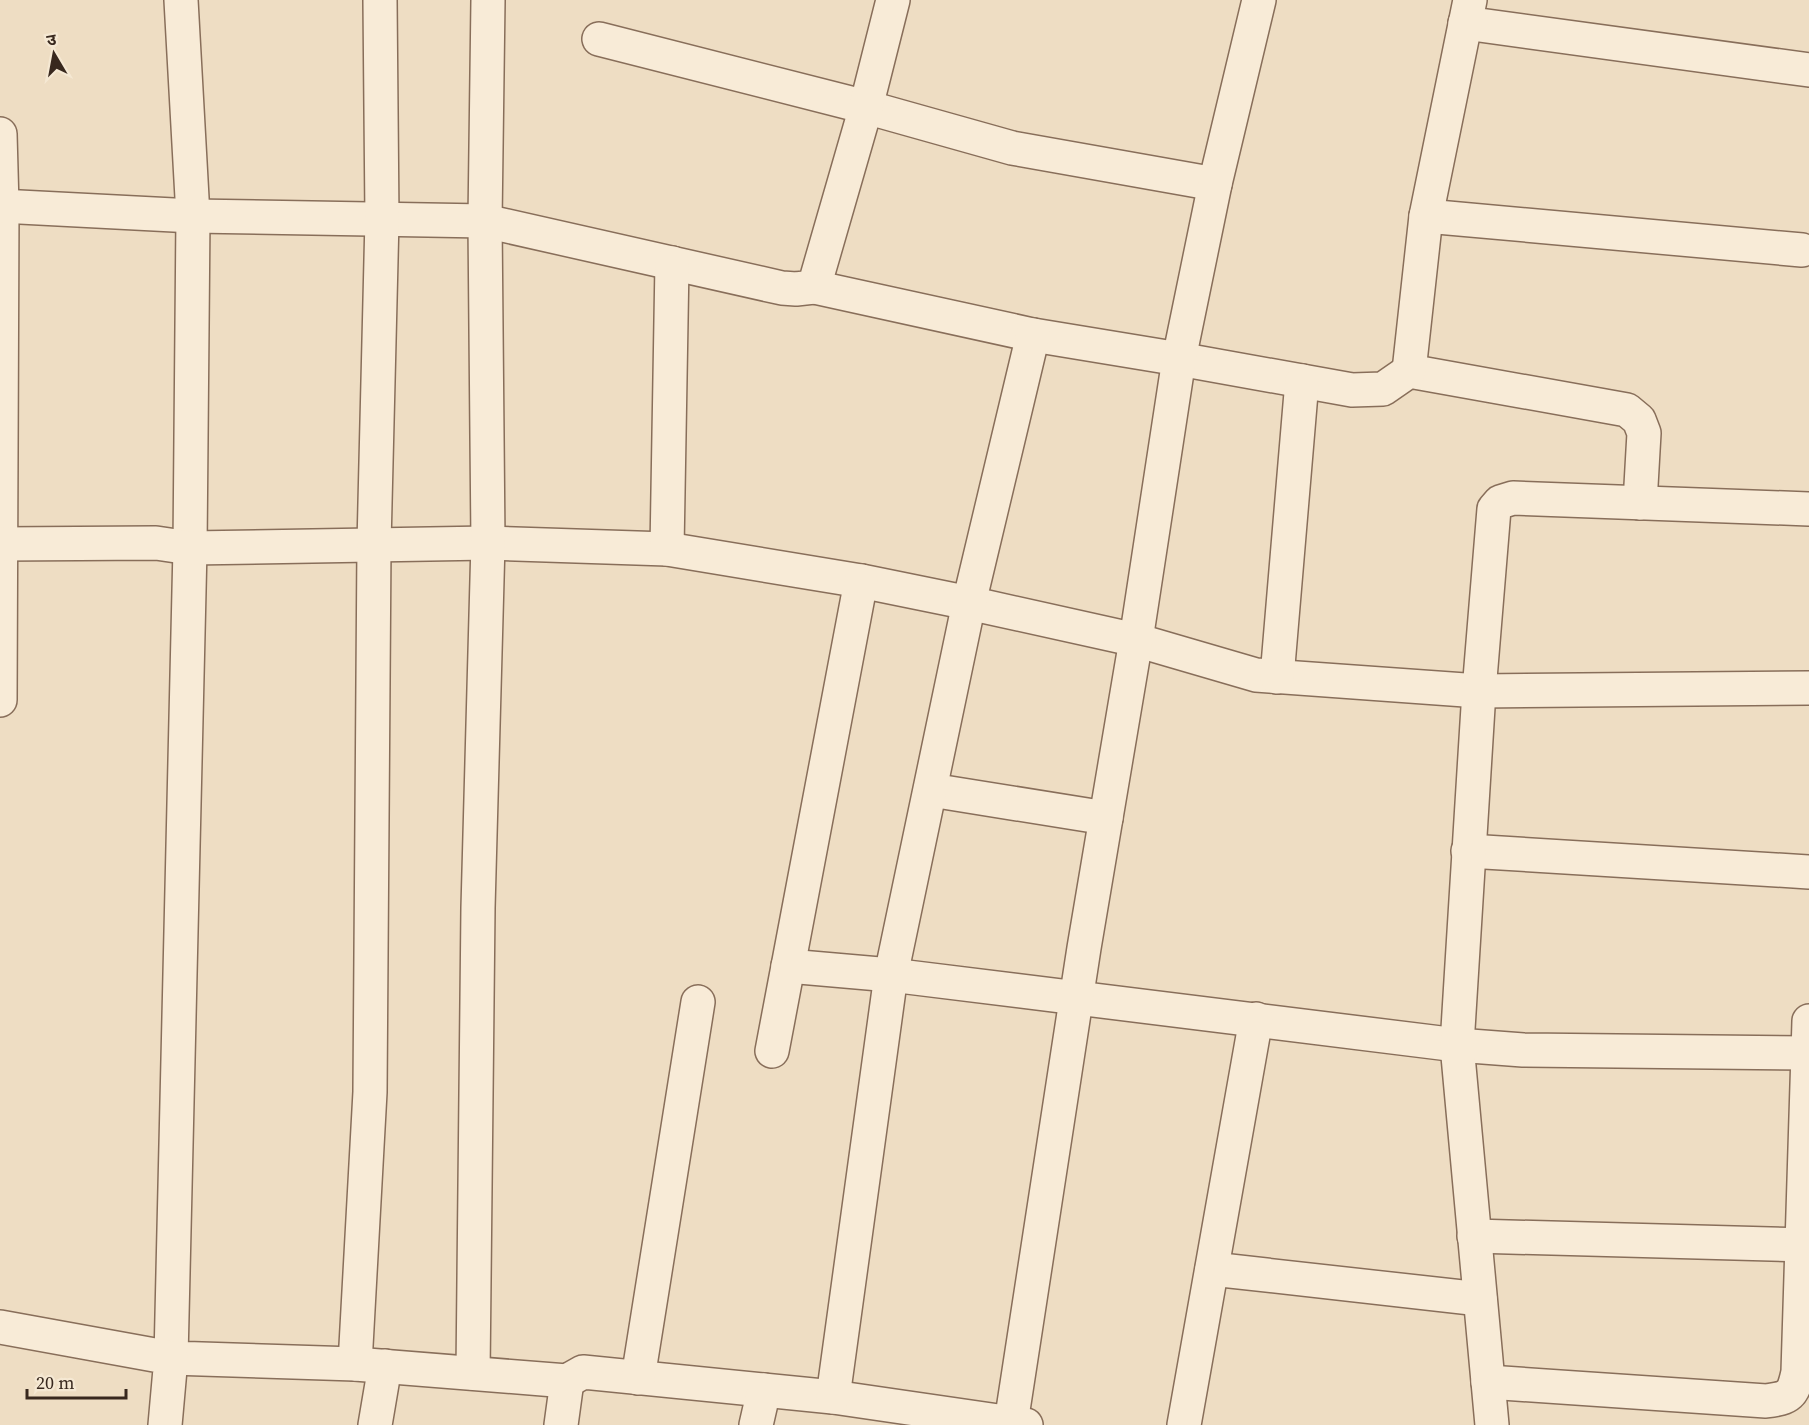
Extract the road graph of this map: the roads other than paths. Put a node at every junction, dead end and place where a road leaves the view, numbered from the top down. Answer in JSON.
{"nodes":[{"id":1,"x":181,"y":0,"type":"edge"},
{"id":2,"x":380,"y":0,"type":"edge"},
{"id":3,"x":488,"y":0,"type":"edge"},
{"id":4,"x":893,"y":0,"type":"edge"},
{"id":5,"x":1259,"y":0,"type":"edge"},
{"id":6,"x":1468,"y":12,"type":"edge"},
{"id":7,"x":599,"y":39,"type":"dead end"},
{"id":8,"x":1809,"y":70,"type":"edge"},
{"id":9,"x":867,"y":107,"type":"junction"},
{"id":10,"x":0,"y":134,"type":"edge"},
{"id":11,"x":1215,"y":184,"type":"junction"},
{"id":12,"x":1,"y":206,"type":"edge"},
{"id":13,"x":193,"y":216,"type":"junction"},
{"id":14,"x":1426,"y":216,"type":"junction"},
{"id":15,"x":382,"y":219,"type":"junction"},
{"id":16,"x":485,"y":221,"type":"junction"},
{"id":17,"x":1802,"y":250,"type":"dead end"},
{"id":18,"x":672,"y":263,"type":"junction"},
{"id":19,"x":814,"y":286,"type":"junction"},
{"id":20,"x":1033,"y":335,"type":"junction"},
{"id":21,"x":1179,"y":359,"type":"junction"},
{"id":22,"x":1410,"y":371,"type":"junction"},
{"id":23,"x":1302,"y":381,"type":"junction"},
{"id":24,"x":1640,"y":503,"type":"junction"},
{"id":25,"x":1809,"y":509,"type":"edge"},
{"id":26,"x":488,"y":543,"type":"junction"},
{"id":27,"x":0,"y":544,"type":"edge"},
{"id":28,"x":374,"y":544,"type":"junction"},
{"id":29,"x":190,"y":548,"type":"junction"},
{"id":30,"x":667,"y":549,"type":"junction"},
{"id":31,"x":861,"y":581,"type":"junction"},
{"id":32,"x":969,"y":603,"type":"junction"},
{"id":33,"x":1136,"y":640,"type":"junction"},
{"id":34,"x":1277,"y":677,"type":"junction"},
{"id":35,"x":1809,"y":688,"type":"edge"},
{"id":36,"x":1479,"y":691,"type":"junction"},
{"id":37,"x":0,"y":700,"type":"edge"},
{"id":38,"x":931,"y":790,"type":"junction"},
{"id":39,"x":1106,"y":818,"type":"junction"},
{"id":40,"x":1468,"y":851,"type":"junction"},
{"id":41,"x":1809,"y":872,"type":"edge"},
{"id":42,"x":788,"y":966,"type":"junction"},
{"id":43,"x":891,"y":975,"type":"junction"},
{"id":44,"x":1076,"y":999,"type":"junction"},
{"id":45,"x":698,"y":1002,"type":"dead end"},
{"id":46,"x":1256,"y":1019,"type":"junction"},
{"id":47,"x":1809,"y":1021,"type":"edge"},
{"id":48,"x":1457,"y":1045,"type":"junction"},
{"id":49,"x":772,"y":1051,"type":"dead end"},
{"id":50,"x":1809,"y":1053,"type":"edge"},
{"id":51,"x":1474,"y":1236,"type":"junction"},
{"id":52,"x":1806,"y":1245,"type":"edge"},
{"id":53,"x":1212,"y":1269,"type":"junction"},
{"id":54,"x":1480,"y":1299,"type":"junction"},
{"id":55,"x":0,"y":1328,"type":"edge"},
{"id":56,"x":171,"y":1358,"type":"junction"},
{"id":57,"x":370,"y":1365,"type":"junction"},
{"id":58,"x":473,"y":1373,"type":"junction"},
{"id":59,"x":638,"y":1378,"type":"junction"},
{"id":60,"x":567,"y":1381,"type":"junction"},
{"id":61,"x":1488,"y":1382,"type":"junction"},
{"id":62,"x":764,"y":1390,"type":"junction"},
{"id":63,"x":833,"y":1397,"type":"junction"},
{"id":64,"x":1019,"y":1424,"type":"edge"},
{"id":65,"x":165,"y":1425,"type":"edge"},
{"id":66,"x":375,"y":1425,"type":"edge"},
{"id":67,"x":561,"y":1425,"type":"edge"},
{"id":68,"x":756,"y":1425,"type":"edge"},
{"id":69,"x":1184,"y":1425,"type":"edge"},
{"id":70,"x":1492,"y":1425,"type":"edge"}],
"edges":[{"from":1,"to":13,"type":"street"},
{"from":2,"to":15,"type":"street"},
{"from":3,"to":16,"type":"street"},
{"from":4,"to":9,"type":"street"},
{"from":5,"to":11,"type":"street"},
{"from":6,"to":8,"type":"street"},
{"from":6,"to":14,"type":"street"},
{"from":7,"to":9,"type":"street"},
{"from":9,"to":11,"type":"street"},
{"from":9,"to":19,"type":"street"},
{"from":10,"to":12,"type":"street"},
{"from":11,"to":21,"type":"street"},
{"from":12,"to":13,"type":"street"},
{"from":12,"to":27,"type":"street"},
{"from":13,"to":15,"type":"street"},
{"from":13,"to":29,"type":"street"},
{"from":14,"to":17,"type":"street"},
{"from":14,"to":22,"type":"street"},
{"from":15,"to":16,"type":"street"},
{"from":15,"to":28,"type":"street"},
{"from":16,"to":18,"type":"street"},
{"from":16,"to":26,"type":"street"},
{"from":18,"to":19,"type":"street"},
{"from":18,"to":30,"type":"street"},
{"from":19,"to":20,"type":"street"},
{"from":20,"to":21,"type":"street"},
{"from":20,"to":32,"type":"street"},
{"from":21,"to":23,"type":"street"},
{"from":21,"to":33,"type":"street"},
{"from":22,"to":23,"type":"street"},
{"from":22,"to":24,"type":"street"},
{"from":23,"to":34,"type":"street"},
{"from":24,"to":25,"type":"street"},
{"from":24,"to":36,"type":"street"},
{"from":26,"to":28,"type":"street"},
{"from":26,"to":30,"type":"street"},
{"from":26,"to":58,"type":"street"},
{"from":27,"to":29,"type":"street"},
{"from":27,"to":37,"type":"street"},
{"from":28,"to":29,"type":"street"},
{"from":28,"to":57,"type":"street"},
{"from":29,"to":56,"type":"street"},
{"from":30,"to":31,"type":"street"},
{"from":31,"to":32,"type":"street"},
{"from":31,"to":42,"type":"street"},
{"from":32,"to":33,"type":"street"},
{"from":32,"to":38,"type":"street"},
{"from":33,"to":34,"type":"street"},
{"from":33,"to":39,"type":"street"},
{"from":34,"to":36,"type":"street"},
{"from":35,"to":36,"type":"street"},
{"from":36,"to":40,"type":"street"},
{"from":38,"to":39,"type":"street"},
{"from":38,"to":43,"type":"street"},
{"from":39,"to":44,"type":"street"},
{"from":40,"to":41,"type":"street"},
{"from":40,"to":48,"type":"street"},
{"from":42,"to":43,"type":"street"},
{"from":42,"to":49,"type":"street"},
{"from":43,"to":44,"type":"street"},
{"from":43,"to":63,"type":"street"},
{"from":44,"to":46,"type":"street"},
{"from":44,"to":64,"type":"street"},
{"from":45,"to":59,"type":"street"},
{"from":46,"to":48,"type":"street"},
{"from":46,"to":53,"type":"street"},
{"from":47,"to":50,"type":"street"},
{"from":48,"to":50,"type":"street"},
{"from":48,"to":51,"type":"street"},
{"from":50,"to":52,"type":"street"},
{"from":51,"to":52,"type":"street"},
{"from":51,"to":54,"type":"street"},
{"from":52,"to":61,"type":"street"},
{"from":53,"to":54,"type":"street"},
{"from":53,"to":69,"type":"street"},
{"from":54,"to":61,"type":"street"},
{"from":55,"to":56,"type":"street"},
{"from":56,"to":57,"type":"street"},
{"from":56,"to":65,"type":"street"},
{"from":57,"to":58,"type":"street"},
{"from":57,"to":66,"type":"street"},
{"from":58,"to":60,"type":"street"},
{"from":59,"to":60,"type":"street"},
{"from":59,"to":62,"type":"street"},
{"from":60,"to":67,"type":"street"},
{"from":61,"to":70,"type":"street"},
{"from":62,"to":63,"type":"street"},
{"from":62,"to":68,"type":"street"},
{"from":63,"to":64,"type":"street"}]}
